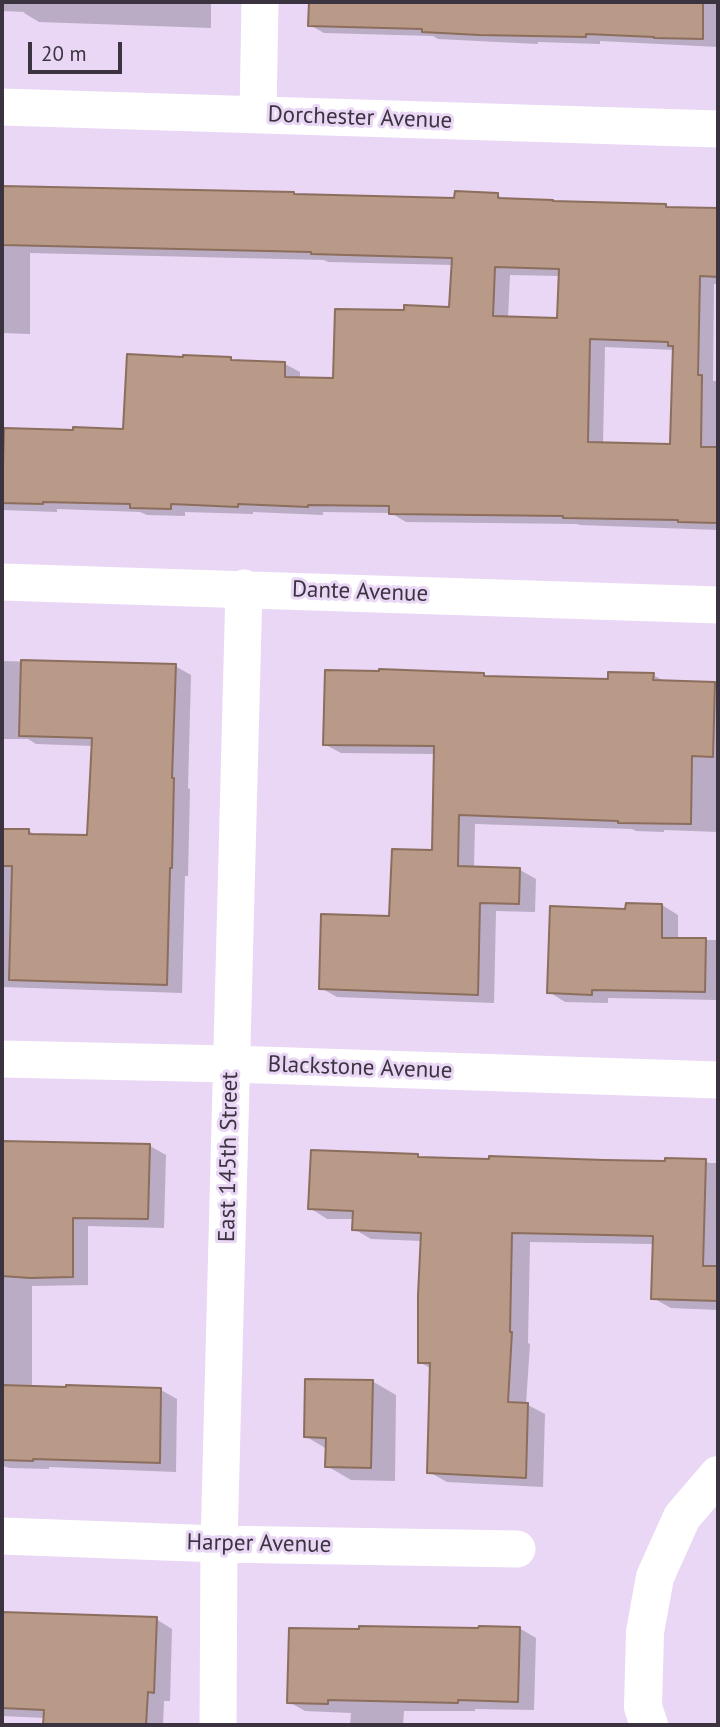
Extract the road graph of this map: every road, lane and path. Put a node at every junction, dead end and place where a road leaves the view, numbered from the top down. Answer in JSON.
{"nodes":[{"id":1,"x":260,"y":2,"type":"edge"},
{"id":2,"x":2,"y":107,"type":"edge"},
{"id":3,"x":258,"y":115,"type":"junction"},
{"id":4,"x":718,"y":129,"type":"edge"},
{"id":5,"x":2,"y":582,"type":"edge"},
{"id":6,"x":244,"y":588,"type":"junction"},
{"id":7,"x":718,"y":605,"type":"edge"},
{"id":8,"x":2,"y":1059,"type":"edge"},
{"id":9,"x":231,"y":1064,"type":"junction"},
{"id":10,"x":718,"y":1080,"type":"edge"},
{"id":11,"x":718,"y":1475,"type":"edge"},
{"id":12,"x":2,"y":1536,"type":"edge"},
{"id":13,"x":219,"y":1544,"type":"junction"},
{"id":14,"x":516,"y":1549,"type":"dead end"},
{"id":15,"x":218,"y":1725,"type":"edge"},
{"id":16,"x":649,"y":1725,"type":"edge"}],
"edges":[{"from":1,"to":3,"type":"street"},
{"from":2,"to":3,"type":"street","name":"Dorchester Avenue"},
{"from":3,"to":4,"type":"street","name":"Dorchester Avenue"},
{"from":5,"to":6,"type":"street","name":"Dante Avenue"},
{"from":6,"to":7,"type":"street","name":"Dante Avenue"},
{"from":6,"to":9,"type":"street","name":"East 145th Street"},
{"from":8,"to":9,"type":"street","name":"Blackstone Avenue"},
{"from":9,"to":10,"type":"street","name":"Blackstone Avenue"},
{"from":9,"to":13,"type":"street","name":"East 145th Street"},
{"from":11,"to":16,"type":"highway"},
{"from":12,"to":13,"type":"street","name":"Harper Avenue"},
{"from":13,"to":14,"type":"street","name":"Harper Avenue"},
{"from":13,"to":15,"type":"street","name":"East 145th Street"}]}
